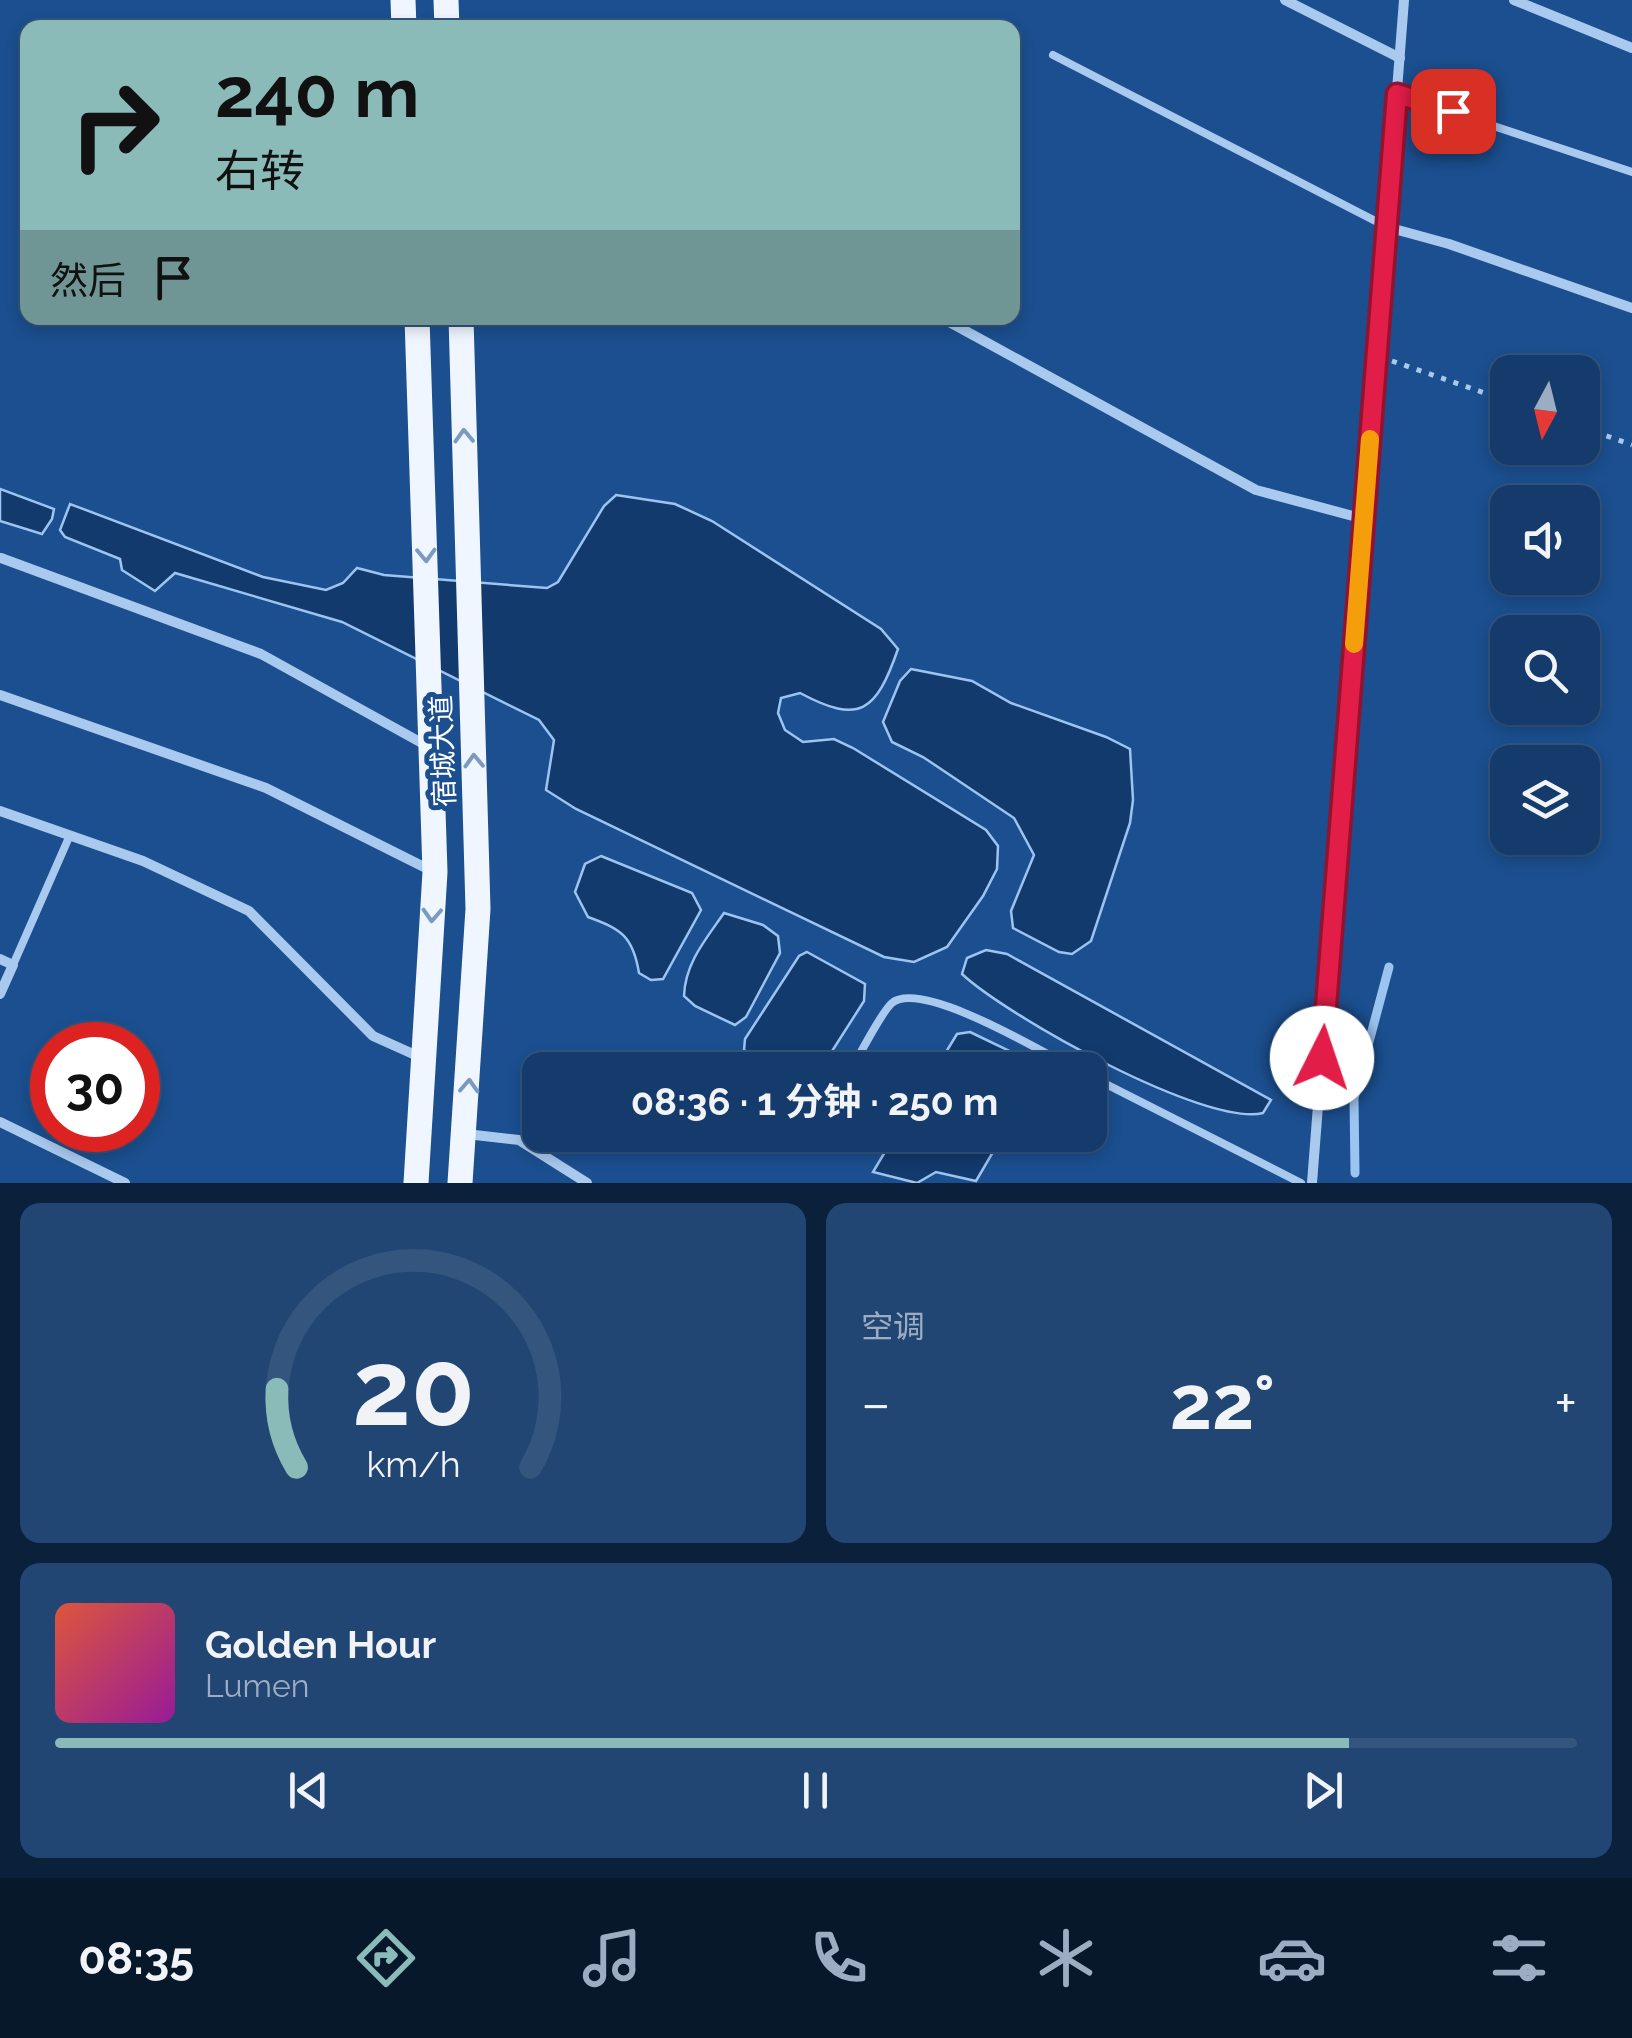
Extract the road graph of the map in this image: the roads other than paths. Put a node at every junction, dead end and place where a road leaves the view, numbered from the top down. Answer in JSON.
{"nodes":[{"id":1,"x":1285,"y":0,"type":"edge"},
{"id":2,"x":1404,"y":0,"type":"edge"},
{"id":3,"x":1514,"y":0,"type":"edge"},
{"id":4,"x":1632,"y":48,"type":"edge"},
{"id":5,"x":1054,"y":55,"type":"dead end"},
{"id":6,"x":1400,"y":58,"type":"junction"},
{"id":7,"x":1397,"y":94,"type":"junction"},
{"id":8,"x":1632,"y":172,"type":"edge"},
{"id":9,"x":1386,"y":228,"type":"junction"},
{"id":10,"x":1632,"y":308,"type":"edge"},
{"id":11,"x":418,"y":325,"type":"edge"},
{"id":12,"x":461,"y":325,"type":"edge"},
{"id":13,"x":955,"y":325,"type":"edge"},
{"id":14,"x":1364,"y":519,"type":"junction"},
{"id":15,"x":1,"y":558,"type":"edge"},
{"id":16,"x":0,"y":695,"type":"edge"},
{"id":17,"x":432,"y":748,"type":"junction"},
{"id":18,"x":0,"y":811,"type":"edge"},
{"id":19,"x":70,"y":835,"type":"junction"},
{"id":20,"x":434,"y":872,"type":"junction"},
{"id":21,"x":0,"y":959,"type":"edge"},
{"id":22,"x":12,"y":965,"type":"junction"},
{"id":23,"x":0,"y":994,"type":"edge"},
{"id":24,"x":862,"y":1052,"type":"edge"},
{"id":25,"x":1041,"y":1052,"type":"edge"},
{"id":26,"x":424,"y":1058,"type":"junction"},
{"id":27,"x":1107,"y":1085,"type":"edge"},
{"id":28,"x":0,"y":1122,"type":"edge"},
{"id":29,"x":466,"y":1134,"type":"junction"},
{"id":30,"x":124,"y":1183,"type":"edge"},
{"id":31,"x":416,"y":1183,"type":"edge"},
{"id":32,"x":460,"y":1183,"type":"edge"},
{"id":33,"x":588,"y":1183,"type":"edge"},
{"id":34,"x":1302,"y":1183,"type":"edge"},
{"id":35,"x":1312,"y":1183,"type":"edge"}],
"edges":[{"from":1,"to":6,"type":"street"},
{"from":2,"to":6,"type":"street"},
{"from":3,"to":4,"type":"street"},
{"from":5,"to":9,"type":"lane"},
{"from":6,"to":7,"type":"street"},
{"from":7,"to":8,"type":"lane"},
{"from":7,"to":9,"type":"street"},
{"from":9,"to":10,"type":"street"},
{"from":9,"to":14,"type":"street"},
{"from":11,"to":17,"type":"main road","name":"宿城大道","one_way":true},
{"from":29,"to":12,"type":"main road","name":"宿城大道","one_way":true},
{"from":13,"to":14,"type":"street"},
{"from":14,"to":35,"type":"street"},
{"from":15,"to":17,"type":"street"},
{"from":16,"to":20,"type":"street"},
{"from":17,"to":20,"type":"main road","name":"宿城大道"},
{"from":18,"to":19,"type":"street"},
{"from":19,"to":22,"type":"lane"},
{"from":19,"to":26,"type":"street"},
{"from":20,"to":26,"type":"main road","name":"宿城大道","one_way":true},
{"from":21,"to":22,"type":"street"},
{"from":22,"to":23,"type":"street"},
{"from":24,"to":25,"type":"lane"},
{"from":26,"to":31,"type":"main road","name":"宿城大道"},
{"from":27,"to":34,"type":"lane"},
{"from":28,"to":30,"type":"street"},
{"from":29,"to":32,"type":"main road","name":"宿城大道"},
{"from":29,"to":33,"type":"street"}]}
